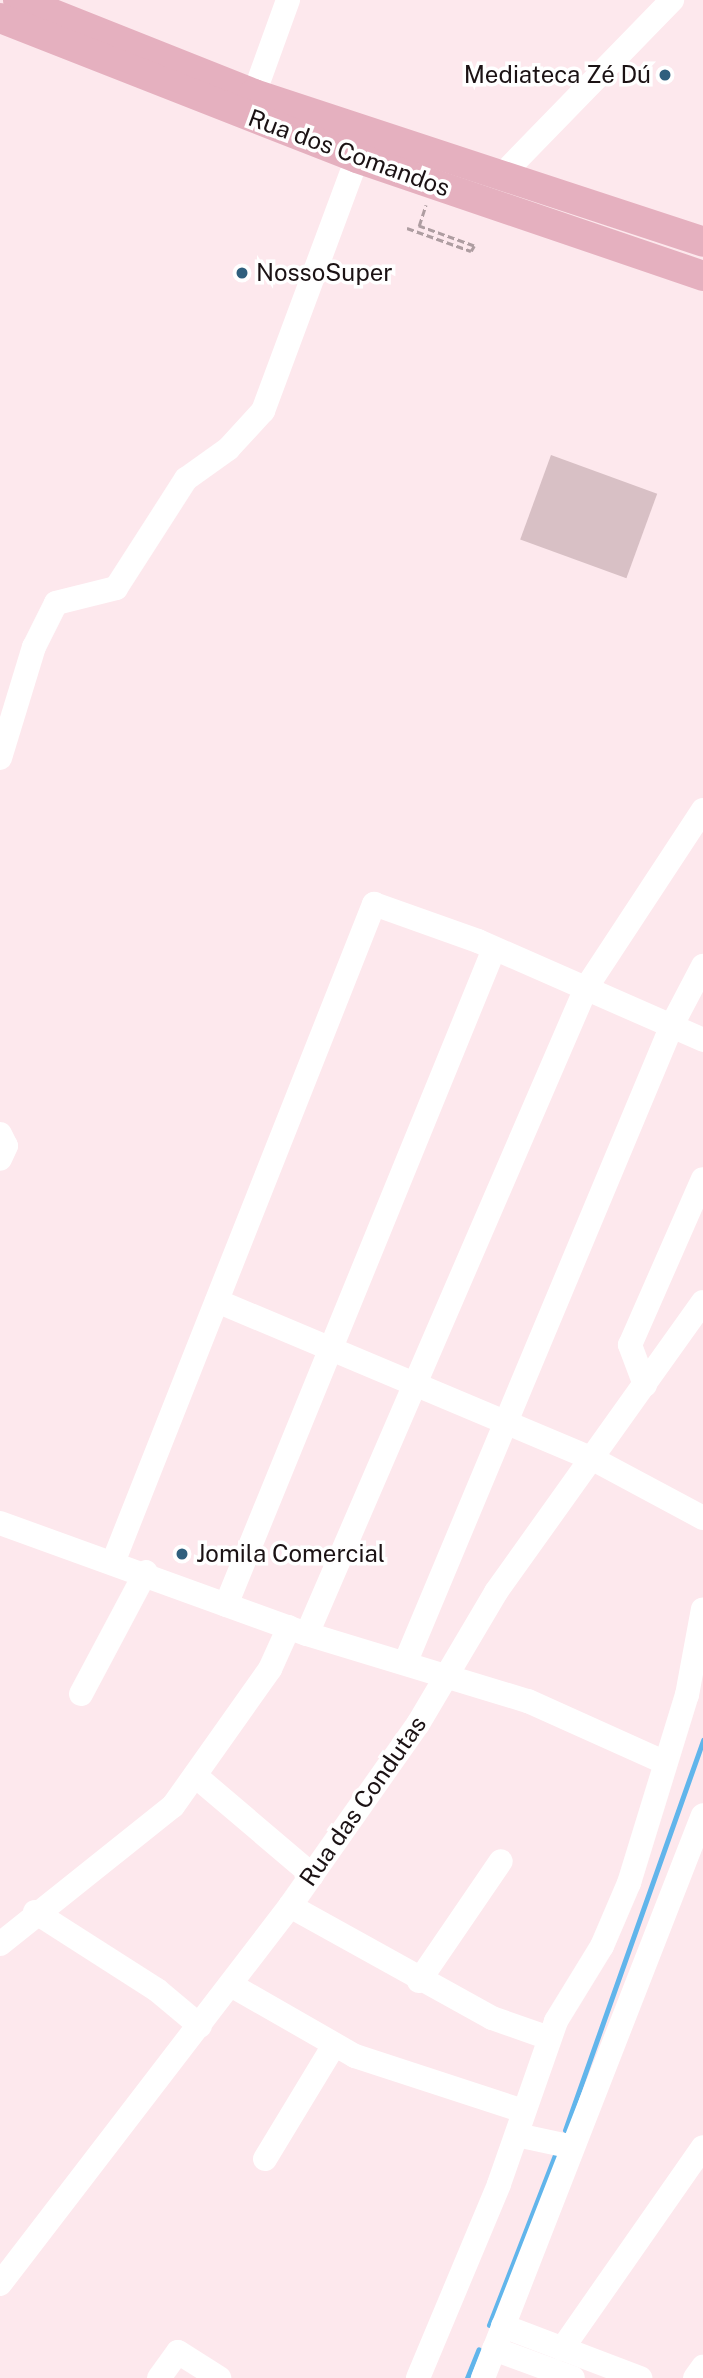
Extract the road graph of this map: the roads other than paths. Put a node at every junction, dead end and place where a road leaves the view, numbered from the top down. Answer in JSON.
{"nodes":[{"id":1,"x":18,"y":0,"type":"edge"},
{"id":2,"x":288,"y":0,"type":"edge"},
{"id":3,"x":672,"y":0,"type":"edge"},
{"id":4,"x":0,"y":18,"type":"edge"},
{"id":5,"x":254,"y":94,"type":"junction"},
{"id":6,"x":357,"y":158,"type":"junction"},
{"id":7,"x":500,"y":177,"type":"junction"},
{"id":8,"x":703,"y":242,"type":"edge"},
{"id":9,"x":703,"y":276,"type":"edge"},
{"id":10,"x":0,"y":758,"type":"edge"},
{"id":11,"x":703,"y":810,"type":"edge"},
{"id":12,"x":494,"y":949,"type":"junction"},
{"id":13,"x":703,"y":966,"type":"edge"},
{"id":14,"x":586,"y":988,"type":"junction"},
{"id":15,"x":672,"y":1025,"type":"junction"},
{"id":16,"x":703,"y":1040,"type":"edge"},
{"id":17,"x":0,"y":1134,"type":"edge"},
{"id":18,"x":0,"y":1159,"type":"edge"},
{"id":19,"x":703,"y":1179,"type":"edge"},
{"id":20,"x":218,"y":1301,"type":"junction"},
{"id":21,"x":703,"y":1302,"type":"edge"},
{"id":22,"x":332,"y":1346,"type":"junction"},
{"id":23,"x":417,"y":1383,"type":"junction"},
{"id":24,"x":645,"y":1385,"type":"junction"},
{"id":25,"x":507,"y":1421,"type":"junction"},
{"id":26,"x":593,"y":1459,"type":"junction"},
{"id":27,"x":703,"y":1518,"type":"edge"},
{"id":28,"x":0,"y":1523,"type":"edge"},
{"id":29,"x":114,"y":1560,"type":"junction"},
{"id":30,"x":146,"y":1572,"type":"junction"},
{"id":31,"x":226,"y":1605,"type":"junction"},
{"id":32,"x":703,"y":1609,"type":"edge"},
{"id":33,"x":298,"y":1630,"type":"junction"},
{"id":34,"x":699,"y":1656,"type":"edge"},
{"id":35,"x":406,"y":1661,"type":"junction"},
{"id":36,"x":449,"y":1672,"type":"junction"},
{"id":37,"x":81,"y":1694,"type":"dead end"},
{"id":38,"x":664,"y":1762,"type":"junction"},
{"id":39,"x":198,"y":1778,"type":"junction"},
{"id":40,"x":703,"y":1815,"type":"edge"},
{"id":41,"x":501,"y":1861,"type":"dead end"},
{"id":42,"x":312,"y":1875,"type":"junction"},
{"id":43,"x":290,"y":1906,"type":"junction"},
{"id":44,"x":35,"y":1912,"type":"junction"},
{"id":45,"x":0,"y":1944,"type":"edge"},
{"id":46,"x":419,"y":1980,"type":"junction"},
{"id":47,"x":232,"y":1985,"type":"junction"},
{"id":48,"x":200,"y":2026,"type":"junction"},
{"id":49,"x":549,"y":2038,"type":"junction"},
{"id":50,"x":334,"y":2045,"type":"junction"},
{"id":51,"x":520,"y":2123,"type":"junction"},
{"id":52,"x":565,"y":2145,"type":"junction"},
{"id":53,"x":703,"y":2147,"type":"edge"},
{"id":54,"x":265,"y":2159,"type":"dead end"},
{"id":55,"x":0,"y":2284,"type":"edge"},
{"id":56,"x":498,"y":2337,"type":"junction"},
{"id":57,"x":562,"y":2349,"type":"junction"},
{"id":58,"x":703,"y":2367,"type":"edge"},
{"id":59,"x":159,"y":2378,"type":"edge"},
{"id":60,"x":219,"y":2378,"type":"edge"},
{"id":61,"x":418,"y":2378,"type":"edge"},
{"id":62,"x":483,"y":2378,"type":"edge"},
{"id":63,"x":573,"y":2378,"type":"edge"},
{"id":64,"x":640,"y":2378,"type":"edge"},
{"id":65,"x":695,"y":2378,"type":"edge"}],
"edges":[{"from":1,"to":5,"type":"main road","name":"Rua dos Comandos"},
{"from":2,"to":5,"type":"street"},
{"from":3,"to":7,"type":"street"},
{"from":4,"to":6,"type":"main road","name":"Rua dos Comandos"},
{"from":5,"to":7,"type":"main road","name":"Rua dos Comandos"},
{"from":6,"to":9,"type":"main road","name":"Rua dos Comandos"},
{"from":6,"to":10,"type":"street"},
{"from":7,"to":8,"type":"main road","name":"Rua dos Comandos"},
{"from":11,"to":14,"type":"street"},
{"from":12,"to":14,"type":"street"},
{"from":12,"to":20,"type":"street"},
{"from":12,"to":22,"type":"street"},
{"from":13,"to":15,"type":"street"},
{"from":14,"to":15,"type":"street"},
{"from":14,"to":23,"type":"street"},
{"from":15,"to":16,"type":"street"},
{"from":15,"to":25,"type":"street"},
{"from":17,"to":18,"type":"street"},
{"from":19,"to":24,"type":"street"},
{"from":20,"to":22,"type":"street"},
{"from":20,"to":29,"type":"street"},
{"from":21,"to":24,"type":"street","name":"Rua das Condutas"},
{"from":22,"to":23,"type":"street"},
{"from":22,"to":31,"type":"street"},
{"from":23,"to":25,"type":"street"},
{"from":23,"to":33,"type":"street"},
{"from":24,"to":26,"type":"street","name":"Rua das Condutas"},
{"from":25,"to":26,"type":"street"},
{"from":25,"to":35,"type":"street"},
{"from":26,"to":27,"type":"street"},
{"from":26,"to":36,"type":"street","name":"Rua das Condutas"},
{"from":28,"to":29,"type":"street"},
{"from":29,"to":30,"type":"street"},
{"from":30,"to":31,"type":"street"},
{"from":30,"to":37,"type":"street"},
{"from":31,"to":33,"type":"street"},
{"from":32,"to":34,"type":"street"},
{"from":33,"to":35,"type":"street"},
{"from":33,"to":39,"type":"street"},
{"from":34,"to":38,"type":"street"},
{"from":35,"to":36,"type":"street"},
{"from":36,"to":38,"type":"street"},
{"from":36,"to":42,"type":"street","name":"Rua das Condutas"},
{"from":38,"to":49,"type":"street"},
{"from":39,"to":42,"type":"street"},
{"from":39,"to":44,"type":"street"},
{"from":40,"to":52,"type":"street"},
{"from":41,"to":46,"type":"street"},
{"from":42,"to":43,"type":"street","name":"Rua das Condutas"},
{"from":43,"to":46,"type":"street"},
{"from":43,"to":47,"type":"street","name":"Rua das Condutas"},
{"from":44,"to":45,"type":"street"},
{"from":44,"to":48,"type":"street"},
{"from":46,"to":49,"type":"street"},
{"from":47,"to":48,"type":"street","name":"Rua das Condutas"},
{"from":47,"to":50,"type":"street"},
{"from":48,"to":55,"type":"street","name":"Rua das Condutas"},
{"from":49,"to":51,"type":"street"},
{"from":50,"to":51,"type":"street"},
{"from":50,"to":54,"type":"street"},
{"from":51,"to":52,"type":"street"},
{"from":51,"to":61,"type":"street"},
{"from":52,"to":56,"type":"street"},
{"from":53,"to":57,"type":"street"},
{"from":56,"to":57,"type":"street"},
{"from":56,"to":62,"type":"street"},
{"from":56,"to":63,"type":"street"},
{"from":57,"to":64,"type":"street"},
{"from":58,"to":65,"type":"street"},
{"from":59,"to":60,"type":"street"}]}
